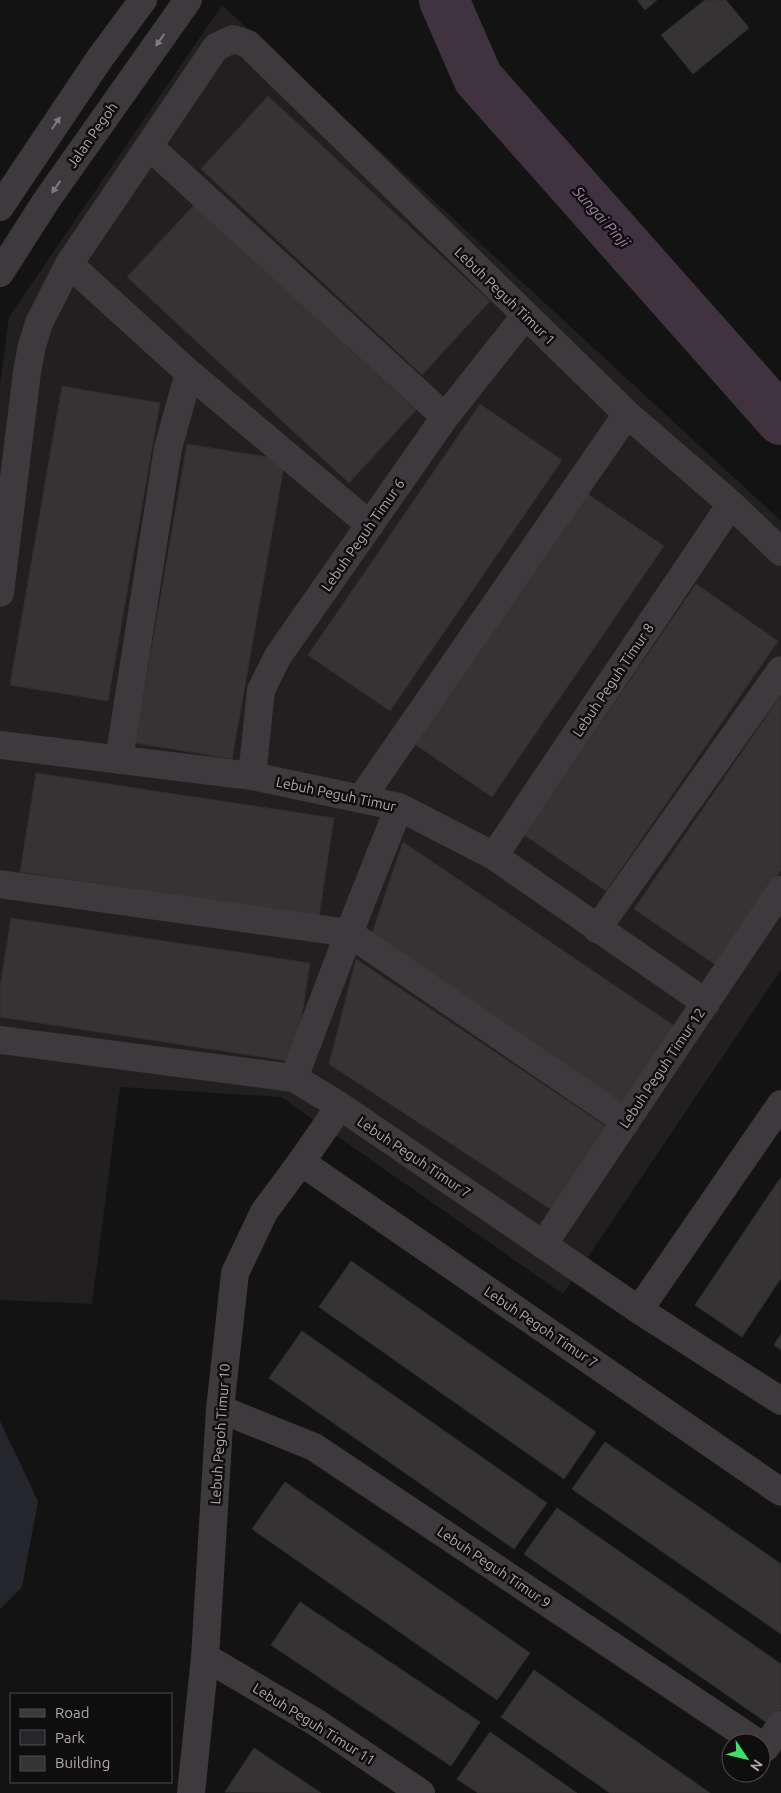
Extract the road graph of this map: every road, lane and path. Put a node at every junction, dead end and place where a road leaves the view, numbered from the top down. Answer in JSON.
{"nodes":[{"id":1,"x":143,"y":0,"type":"edge"},
{"id":2,"x":188,"y":0,"type":"edge"},
{"id":3,"x":149,"y":146,"type":"junction"},
{"id":4,"x":0,"y":207,"type":"edge"},
{"id":5,"x":69,"y":264,"type":"junction"},
{"id":6,"x":0,"y":273,"type":"edge"},
{"id":7,"x":525,"y":316,"type":"junction"},
{"id":8,"x":189,"y":373,"type":"junction"},
{"id":9,"x":627,"y":414,"type":"junction"},
{"id":10,"x":445,"y":417,"type":"junction"},
{"id":11,"x":731,"y":504,"type":"junction"},
{"id":12,"x":370,"y":526,"type":"junction"},
{"id":13,"x":781,"y":552,"type":"edge"},
{"id":14,"x":0,"y":593,"type":"edge"},
{"id":15,"x":781,"y":670,"type":"edge"},
{"id":16,"x":0,"y":745,"type":"edge"},
{"id":17,"x":119,"y":760,"type":"junction"},
{"id":18,"x":252,"y":776,"type":"junction"},
{"id":19,"x":361,"y":798,"type":"junction"},
{"id":20,"x":399,"y":807,"type":"junction"},
{"id":21,"x":494,"y":856,"type":"junction"},
{"id":22,"x":0,"y":884,"type":"edge"},
{"id":23,"x":781,"y":890,"type":"edge"},
{"id":24,"x":597,"y":929,"type":"junction"},
{"id":25,"x":349,"y":933,"type":"junction"},
{"id":26,"x":706,"y":1003,"type":"junction"},
{"id":27,"x":0,"y":1040,"type":"edge"},
{"id":28,"x":294,"y":1078,"type":"junction"},
{"id":29,"x":781,"y":1104,"type":"edge"},
{"id":30,"x":340,"y":1106,"type":"junction"},
{"id":31,"x":626,"y":1122,"type":"junction"},
{"id":32,"x":301,"y":1162,"type":"junction"},
{"id":33,"x":543,"y":1245,"type":"junction"},
{"id":34,"x":638,"y":1310,"type":"junction"},
{"id":35,"x":781,"y":1401,"type":"edge"},
{"id":36,"x":220,"y":1409,"type":"junction"},
{"id":37,"x":781,"y":1492,"type":"edge"},
{"id":38,"x":205,"y":1657,"type":"junction"},
{"id":39,"x":781,"y":1725,"type":"edge"},
{"id":40,"x":742,"y":1733,"type":"edge"},
{"id":41,"x":771,"y":1741,"type":"edge"},
{"id":42,"x":191,"y":1793,"type":"edge"},
{"id":43,"x":421,"y":1793,"type":"edge"}],
"edges":[{"from":4,"to":1,"type":"street","one_way":true},
{"from":2,"to":6,"type":"street","name":"Jalan Pegoh","one_way":true},
{"from":3,"to":5,"type":"street"},
{"from":3,"to":7,"type":"street","name":"Lebuh Peguh Timur 1"},
{"from":3,"to":10,"type":"street"},
{"from":5,"to":8,"type":"street"},
{"from":5,"to":14,"type":"street"},
{"from":7,"to":9,"type":"street","name":"Lebuh Peguh Timur 1"},
{"from":7,"to":10,"type":"street","name":"Lebuh Peguh Timur 6"},
{"from":8,"to":12,"type":"street"},
{"from":8,"to":17,"type":"street"},
{"from":9,"to":11,"type":"street","name":"Lebuh Peguh Timur 1"},
{"from":9,"to":19,"type":"street"},
{"from":10,"to":12,"type":"street","name":"Lebuh Peguh Timur 6"},
{"from":11,"to":13,"type":"street","name":"Lebuh Peguh Timur 1"},
{"from":11,"to":21,"type":"street","name":"Lebuh Peguh Timur 8"},
{"from":12,"to":18,"type":"street","name":"Lebuh Peguh Timur 6"},
{"from":15,"to":24,"type":"street"},
{"from":16,"to":17,"type":"street","name":"Lebuh Peguh Timur"},
{"from":17,"to":18,"type":"street","name":"Lebuh Peguh Timur"},
{"from":18,"to":19,"type":"street","name":"Lebuh Peguh Timur"},
{"from":19,"to":20,"type":"street","name":"Lebuh Peguh Timur"},
{"from":20,"to":21,"type":"street","name":"Lebuh Peguh Timur"},
{"from":20,"to":25,"type":"street"},
{"from":21,"to":24,"type":"street","name":"Lebuh Peguh Timur"},
{"from":22,"to":25,"type":"street"},
{"from":23,"to":26,"type":"street","name":"Lebuh Peguh Timur 12"},
{"from":24,"to":26,"type":"street","name":"Lebuh Peguh Timur"},
{"from":25,"to":28,"type":"street"},
{"from":25,"to":31,"type":"street"},
{"from":26,"to":31,"type":"street","name":"Lebuh Peguh Timur 12"},
{"from":27,"to":28,"type":"street","name":"Lebuh Peguh Timur 7"},
{"from":28,"to":30,"type":"street","name":"Lebuh Peguh Timur 7"},
{"from":29,"to":34,"type":"street"},
{"from":30,"to":32,"type":"street","name":"Lebuh Pegoh Timur 10"},
{"from":30,"to":33,"type":"street","name":"Lebuh Peguh Timur 7"},
{"from":31,"to":33,"type":"street","name":"Lebuh Peguh Timur 12"},
{"from":32,"to":36,"type":"street","name":"Lebuh Pegoh Timur 10"},
{"from":32,"to":37,"type":"street","name":"Lebuh Pegoh Timur 7"},
{"from":33,"to":34,"type":"street","name":"Lebuh Peguh Timur 7"},
{"from":34,"to":35,"type":"street","name":"Lebuh Peguh Timur 7"},
{"from":36,"to":38,"type":"street","name":"Lebuh Pegoh Timur 10"},
{"from":36,"to":40,"type":"street","name":"Lebuh Peguh Timur 9"},
{"from":38,"to":42,"type":"street","name":"Lebuh Pegoh Timur 10"},
{"from":38,"to":43,"type":"street","name":"Lebuh Peguh Timur 11"},
{"from":39,"to":41,"type":"street"}]}
